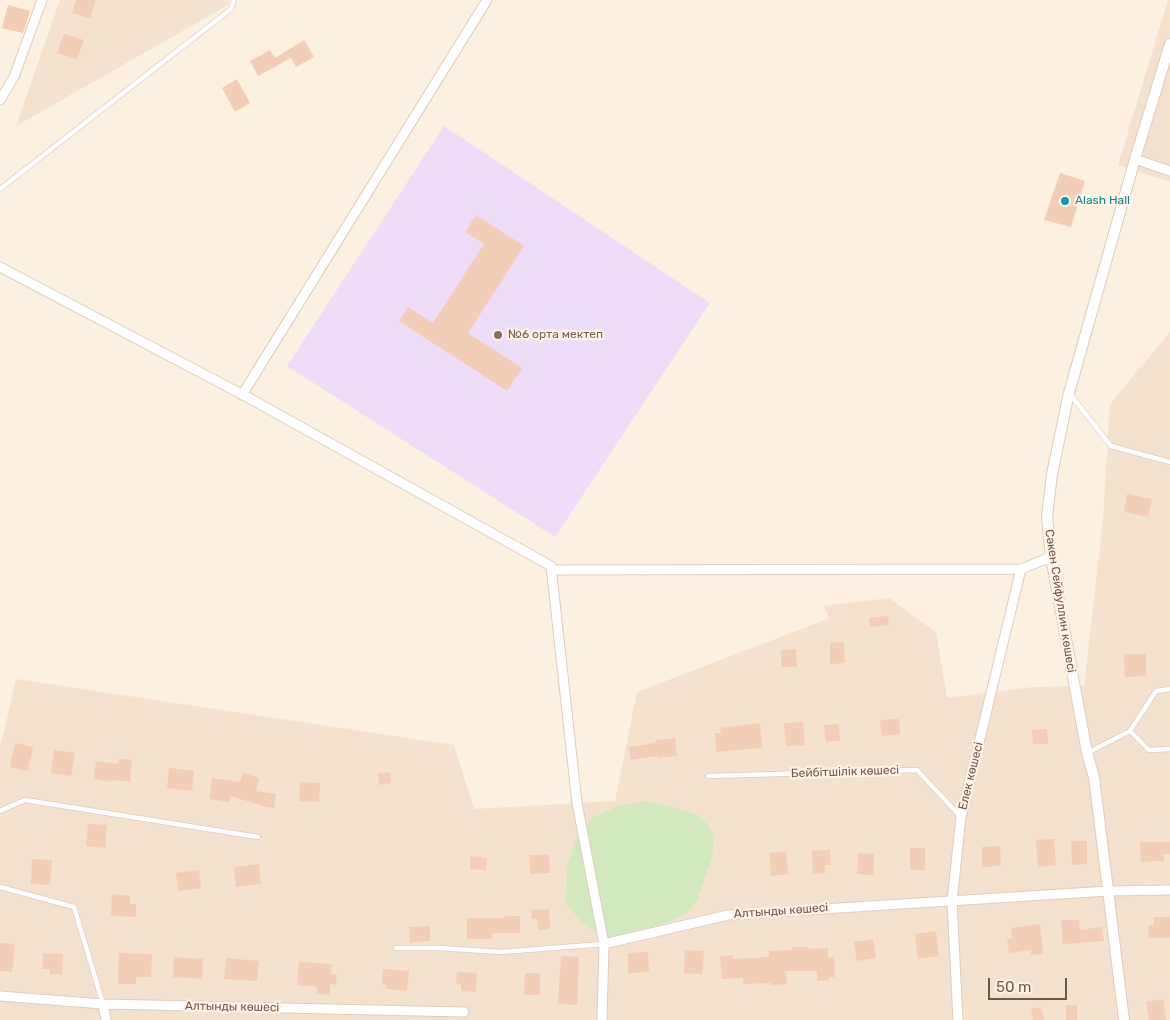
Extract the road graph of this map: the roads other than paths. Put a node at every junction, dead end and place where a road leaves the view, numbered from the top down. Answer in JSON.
{"nodes":[{"id":1,"x":42,"y":0,"type":"edge"},
{"id":2,"x":234,"y":0,"type":"edge"},
{"id":3,"x":487,"y":0,"type":"edge"},
{"id":4,"x":1170,"y":44,"type":"edge"},
{"id":5,"x":0,"y":100,"type":"edge"},
{"id":6,"x":1135,"y":159,"type":"junction"},
{"id":7,"x":1170,"y":171,"type":"edge"},
{"id":8,"x":0,"y":188,"type":"edge"},
{"id":9,"x":0,"y":267,"type":"edge"},
{"id":10,"x":1069,"y":393,"type":"junction"},
{"id":11,"x":242,"y":395,"type":"junction"},
{"id":12,"x":1170,"y":462,"type":"edge"},
{"id":13,"x":1051,"y":557,"type":"junction"},
{"id":14,"x":1021,"y":569,"type":"junction"},
{"id":15,"x":552,"y":570,"type":"junction"},
{"id":16,"x":1170,"y":689,"type":"edge"},
{"id":17,"x":1130,"y":731,"type":"junction"},
{"id":18,"x":1170,"y":749,"type":"edge"},
{"id":19,"x":1087,"y":753,"type":"junction"},
{"id":20,"x":708,"y":776,"type":"dead end"},
{"id":21,"x":0,"y":810,"type":"edge"},
{"id":22,"x":961,"y":817,"type":"junction"},
{"id":23,"x":258,"y":837,"type":"dead end"},
{"id":24,"x":0,"y":888,"type":"edge"},
{"id":25,"x":1170,"y":890,"type":"edge"},
{"id":26,"x":1108,"y":891,"type":"junction"},
{"id":27,"x":952,"y":901,"type":"junction"},
{"id":28,"x":604,"y":944,"type":"junction"},
{"id":29,"x":396,"y":948,"type":"dead end"},
{"id":30,"x":0,"y":996,"type":"edge"},
{"id":31,"x":103,"y":1004,"type":"junction"},
{"id":32,"x":464,"y":1012,"type":"dead end"},
{"id":33,"x":106,"y":1020,"type":"edge"},
{"id":34,"x":602,"y":1020,"type":"edge"},
{"id":35,"x":958,"y":1020,"type":"edge"},
{"id":36,"x":1124,"y":1020,"type":"edge"}],
"edges":[{"from":1,"to":5,"type":"street"},
{"from":2,"to":8,"type":"lane"},
{"from":3,"to":11,"type":"street"},
{"from":4,"to":6,"type":"street","name":"Сәкен Сейфуллин көшесі"},
{"from":6,"to":7,"type":"street"},
{"from":6,"to":10,"type":"street","name":"Сәкен Сейфуллин көшесі"},
{"from":9,"to":11,"type":"street"},
{"from":10,"to":12,"type":"lane"},
{"from":10,"to":13,"type":"street","name":"Сәкен Сейфуллин көшесі"},
{"from":11,"to":15,"type":"street"},
{"from":13,"to":14,"type":"street"},
{"from":13,"to":19,"type":"street","name":"Сәкен Сейфуллин көшесі"},
{"from":14,"to":15,"type":"street"},
{"from":14,"to":22,"type":"street","name":"Елек көшесі"},
{"from":15,"to":28,"type":"street"},
{"from":16,"to":17,"type":"lane"},
{"from":17,"to":18,"type":"lane"},
{"from":17,"to":19,"type":"lane"},
{"from":19,"to":26,"type":"street","name":"Сәкен Сейфуллин көшесі"},
{"from":20,"to":22,"type":"lane","name":"Бейбітшілік көшесі"},
{"from":21,"to":23,"type":"lane"},
{"from":22,"to":27,"type":"street","name":"Елек көшесі"},
{"from":24,"to":31,"type":"lane"},
{"from":25,"to":26,"type":"street","name":"Алтынды көшесі"},
{"from":26,"to":27,"type":"street","name":"Алтынды көшесі"},
{"from":26,"to":36,"type":"street","name":"Сәкен Сейфуллин көшесі"},
{"from":27,"to":28,"type":"street","name":"Алтынды көшесі"},
{"from":27,"to":35,"type":"street","name":"Елек көшесі"},
{"from":28,"to":29,"type":"lane","name":"Алтынды көшесі"},
{"from":28,"to":34,"type":"street"},
{"from":30,"to":31,"type":"street","name":"Алтынды көшесі"},
{"from":31,"to":32,"type":"street","name":"Алтынды көшесі"},
{"from":31,"to":33,"type":"street"}]}
